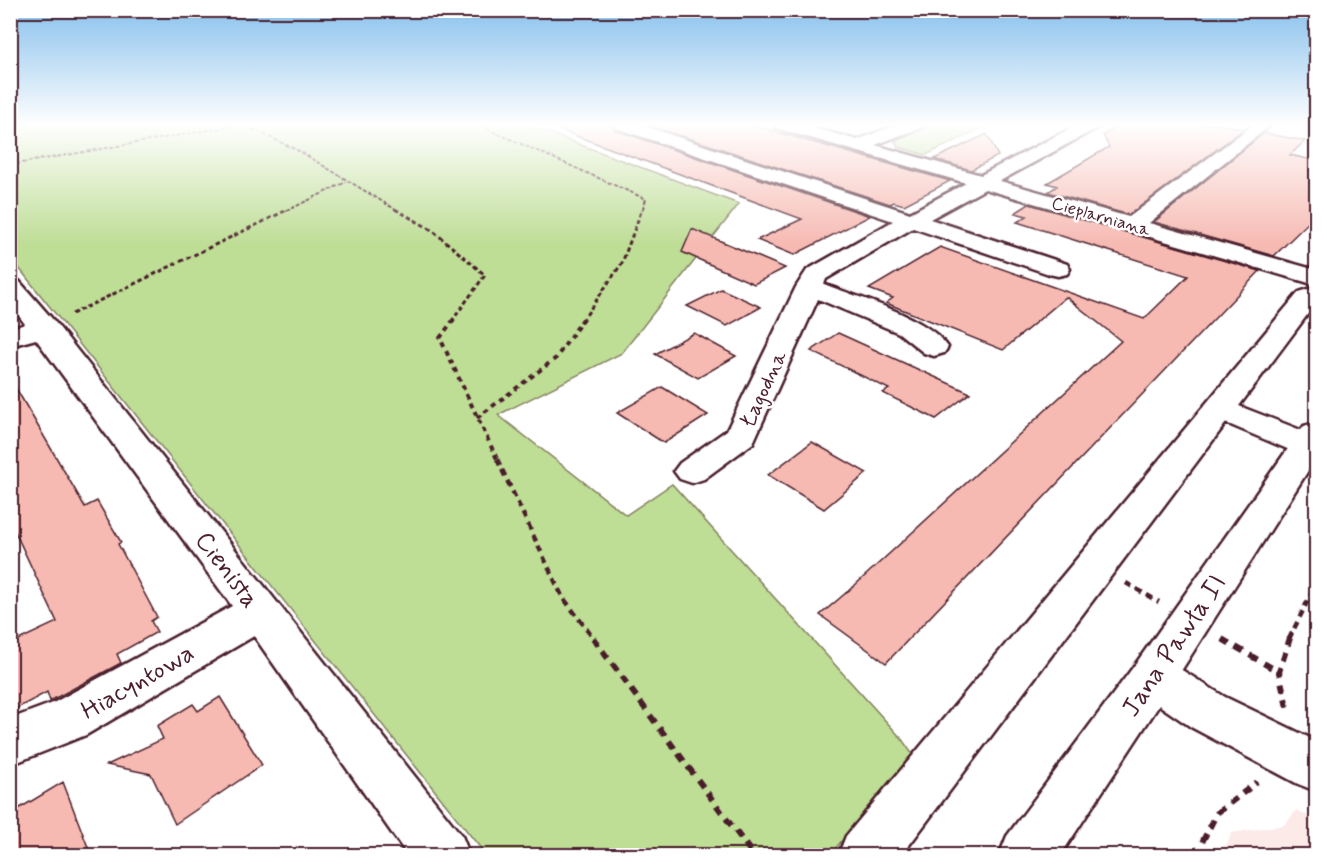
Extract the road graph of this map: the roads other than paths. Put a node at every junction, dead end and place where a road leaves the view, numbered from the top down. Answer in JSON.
{"nodes":[{"id":1,"x":742,"y":164,"type":"edge"},
{"id":2,"x":922,"y":164,"type":"edge"},
{"id":3,"x":1016,"y":164,"type":"edge"},
{"id":4,"x":1212,"y":164,"type":"edge"},
{"id":5,"x":984,"y":182,"type":"junction"},
{"id":6,"x":910,"y":221,"type":"junction"},
{"id":7,"x":1133,"y":225,"type":"junction"},
{"id":8,"x":1058,"y":270,"type":"dead end"},
{"id":9,"x":10,"y":286,"type":"edge"},
{"id":10,"x":809,"y":287,"type":"junction"},
{"id":11,"x":1312,"y":288,"type":"edge"},
{"id":12,"x":27,"y":332,"type":"edge"},
{"id":13,"x":934,"y":347,"type":"dead end"},
{"id":14,"x":1219,"y":409,"type":"junction"},
{"id":15,"x":1313,"y":439,"type":"edge"},
{"id":16,"x":692,"y":471,"type":"dead end"},
{"id":17,"x":260,"y":612,"type":"junction"},
{"id":18,"x":1153,"y":676,"type":"junction"},
{"id":19,"x":10,"y":742,"type":"edge"},
{"id":20,"x":1317,"y":767,"type":"edge"},
{"id":21,"x":442,"y":855,"type":"edge"},
{"id":22,"x":866,"y":855,"type":"edge"},
{"id":23,"x":1027,"y":855,"type":"edge"}],
"edges":[{"from":1,"to":6,"type":"street"},
{"from":2,"to":5,"type":"street","name":"Cieplarniana"},
{"from":3,"to":5,"type":"street","name":"Łagodna"},
{"from":4,"to":7,"type":"street"},
{"from":5,"to":6,"type":"street","name":"Łagodna"},
{"from":5,"to":7,"type":"street","name":"Cieplarniana"},
{"from":6,"to":8,"type":"street"},
{"from":6,"to":10,"type":"street","name":"Łagodna"},
{"from":7,"to":11,"type":"street","name":"Cieplarniana"},
{"from":9,"to":12,"type":"street","name":"Cienista"},
{"from":10,"to":13,"type":"street"},
{"from":10,"to":16,"type":"street","name":"Łagodna"},
{"from":11,"to":14,"type":"street"},
{"from":12,"to":17,"type":"street","name":"Cienista"},
{"from":14,"to":15,"type":"street"},
{"from":14,"to":22,"type":"street"},
{"from":15,"to":18,"type":"street","name":"Jana Pawła II"},
{"from":17,"to":19,"type":"street","name":"Hiacyntowa"},
{"from":17,"to":21,"type":"street","name":"Cienista"},
{"from":18,"to":20,"type":"street"},
{"from":18,"to":23,"type":"street","name":"Jana Pawła II"}]}
